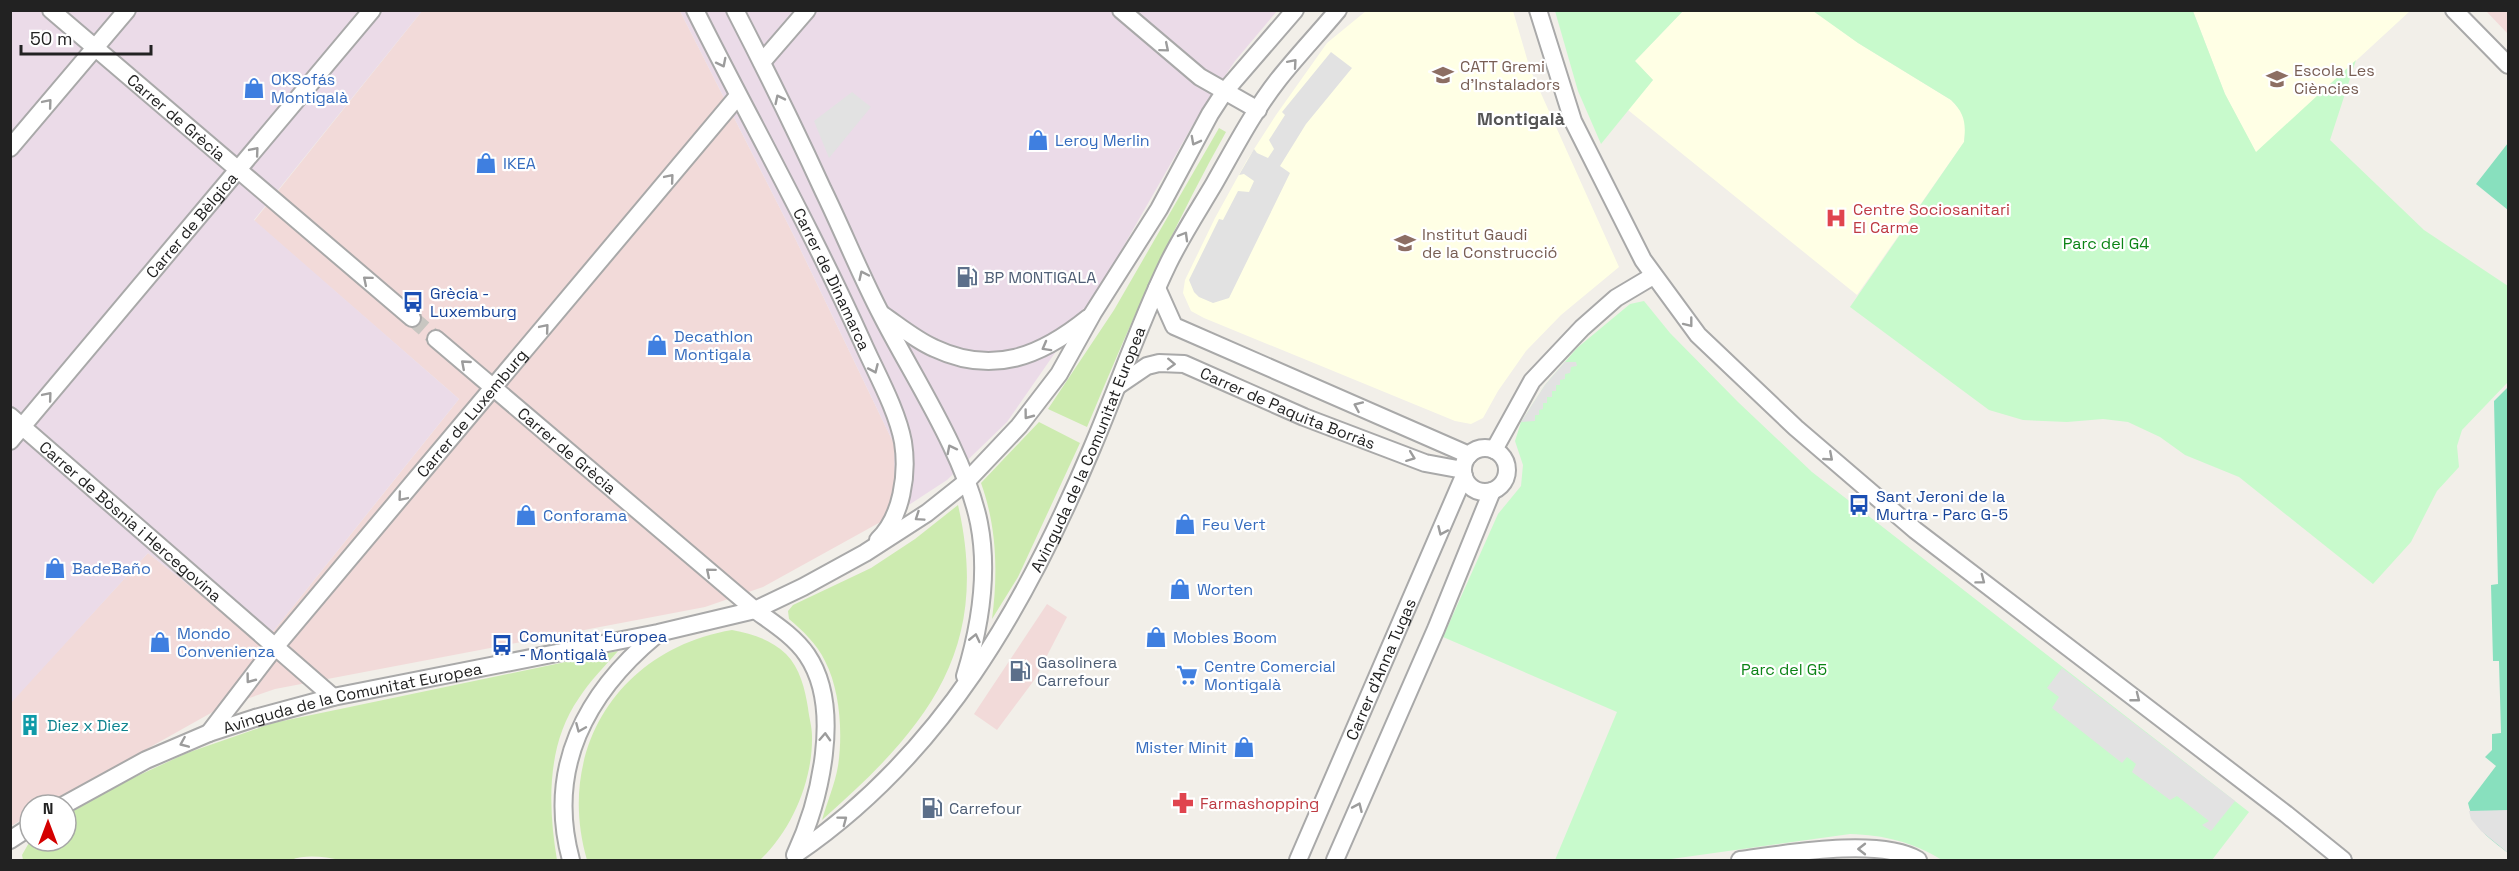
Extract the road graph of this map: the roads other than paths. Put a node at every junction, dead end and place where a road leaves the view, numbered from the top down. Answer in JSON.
{"nodes":[{"id":1,"x":51,"y":10,"type":"edge"},
{"id":2,"x":127,"y":10,"type":"edge"},
{"id":3,"x":372,"y":10,"type":"edge"},
{"id":4,"x":695,"y":10,"type":"edge"},
{"id":5,"x":735,"y":10,"type":"edge"},
{"id":6,"x":807,"y":10,"type":"edge"},
{"id":7,"x":1120,"y":10,"type":"edge"},
{"id":8,"x":1295,"y":10,"type":"edge"},
{"id":9,"x":1338,"y":10,"type":"edge"},
{"id":10,"x":1538,"y":10,"type":"edge"},
{"id":11,"x":2454,"y":10,"type":"edge"},
{"id":12,"x":95,"y":48,"type":"junction"},
{"id":13,"x":762,"y":62,"type":"junction"},
{"id":14,"x":2508,"y":65,"type":"edge"},
{"id":15,"x":1225,"y":91,"type":"junction"},
{"id":16,"x":738,"y":96,"type":"junction"},
{"id":17,"x":1258,"y":110,"type":"junction"},
{"id":18,"x":10,"y":148,"type":"edge"},
{"id":19,"x":238,"y":170,"type":"junction"},
{"id":20,"x":1653,"y":276,"type":"junction"},
{"id":21,"x":1157,"y":288,"type":"junction"},
{"id":22,"x":1094,"y":313,"type":"junction"},
{"id":23,"x":880,"y":314,"type":"junction"},
{"id":24,"x":412,"y":318,"type":"tunnel mouth"},
{"id":25,"x":436,"y":339,"type":"tunnel mouth"},
{"id":26,"x":1119,"y":385,"type":"junction"},
{"id":27,"x":494,"y":389,"type":"junction"},
{"id":28,"x":17,"y":421,"type":"edge"},
{"id":29,"x":10,"y":441,"type":"edge"},
{"id":30,"x":1494,"y":450,"type":"junction"},
{"id":31,"x":1465,"y":467,"type":"junction"},
{"id":32,"x":966,"y":483,"type":"junction"},
{"id":33,"x":1492,"y":491,"type":"junction"},
{"id":34,"x":865,"y":553,"type":"junction"},
{"id":35,"x":755,"y":610,"type":"junction"},
{"id":36,"x":658,"y":633,"type":"junction"},
{"id":37,"x":275,"y":646,"type":"junction"},
{"id":38,"x":959,"y":694,"type":"junction"},
{"id":39,"x":333,"y":697,"type":"junction"},
{"id":40,"x":209,"y":733,"type":"junction"},
{"id":41,"x":78,"y":797,"type":"edge"},
{"id":42,"x":792,"y":857,"type":"edge"},
{"id":43,"x":571,"y":861,"type":"edge"},
{"id":44,"x":1298,"y":861,"type":"edge"},
{"id":45,"x":1335,"y":861,"type":"edge"},
{"id":46,"x":1740,"y":861,"type":"edge"},
{"id":47,"x":1918,"y":861,"type":"edge"},
{"id":48,"x":2343,"y":861,"type":"edge"}],
"edges":[{"from":1,"to":12,"type":"street","name":"Carrer de Grècia"},
{"from":2,"to":12,"type":"street"},
{"from":19,"to":3,"type":"street","name":"Carrer de Bèlgica","one_way":true},
{"from":4,"to":16,"type":"street","name":"Carrer de Dinamarca","one_way":true},
{"from":5,"to":13,"type":"street","name":"Carrer de Dinamarca"},
{"from":6,"to":13,"type":"street"},
{"from":7,"to":15,"type":"street","one_way":true},
{"from":8,"to":15,"type":"street"},
{"from":17,"to":9,"type":"street","name":"Avinguda de la Comunitat Europea","one_way":true},
{"from":10,"to":20,"type":"street"},
{"from":11,"to":14,"type":"street"},
{"from":18,"to":12,"type":"street","one_way":true},
{"from":12,"to":19,"type":"street","name":"Carrer de Grècia"},
{"from":23,"to":13,"type":"street","name":"Carrer de Dinamarca","one_way":true},
{"from":15,"to":17,"type":"street"},
{"from":15,"to":22,"type":"street","one_way":true},
{"from":27,"to":16,"type":"street","name":"Carrer de Luxemburg","one_way":true},
{"from":16,"to":34,"type":"street","name":"Carrer de Dinamarca","one_way":true},
{"from":21,"to":17,"type":"street","name":"Avinguda de la Comunitat Europea","one_way":true},
{"from":24,"to":19,"type":"street","name":"Carrer de Grècia","one_way":true},
{"from":28,"to":19,"type":"street","name":"Carrer de Bèlgica","one_way":true},
{"from":20,"to":30,"type":"street"},
{"from":20,"to":48,"type":"street","one_way":true},
{"from":21,"to":26,"type":"street","name":"Avinguda de la Comunitat Europea"},
{"from":31,"to":21,"type":"street","name":"Carrer de Paquita Borràs","one_way":true},
{"from":22,"to":23,"type":"street","name":"Carrer de Dinamarca","one_way":true},
{"from":22,"to":32,"type":"street","one_way":true},
{"from":32,"to":23,"type":"street","name":"Carrer de Dinamarca","one_way":true},
{"from":27,"to":25,"type":"street","name":"Carrer de Grècia","one_way":true},
{"from":26,"to":31,"type":"street","name":"Carrer de Paquita Borràs","one_way":true},
{"from":26,"to":38,"type":"street","name":"Avinguda de la Comunitat Europea"},
{"from":35,"to":27,"type":"street","name":"Carrer de Grècia","one_way":true},
{"from":27,"to":37,"type":"street","name":"Carrer de Luxemburg","one_way":true},
{"from":28,"to":29,"type":"street","name":"Carrer de Bèlgica"},
{"from":28,"to":37,"type":"street","name":"Carrer de Bòsnia i Hercegovina"},
{"from":30,"to":31,"type":"street"},
{"from":30,"to":33,"type":"street"},
{"from":31,"to":33,"type":"street"},
{"from":31,"to":44,"type":"street","name":"Carrer d'Anna Tugas","one_way":true},
{"from":32,"to":34,"type":"street","one_way":true},
{"from":38,"to":32,"type":"street","name":"Carrer de Dinamarca","one_way":true},
{"from":45,"to":33,"type":"street","name":"Carrer d'Anna Tugas","one_way":true},
{"from":34,"to":35,"type":"street"},
{"from":35,"to":36,"type":"street","name":"Avinguda de la Comunitat Europea"},
{"from":42,"to":35,"type":"street","name":"Carrer de Grècia","one_way":true},
{"from":36,"to":39,"type":"street","name":"Avinguda de la Comunitat Europea"},
{"from":36,"to":43,"type":"street","one_way":true},
{"from":37,"to":39,"type":"street","name":"Carrer de Bòsnia i Hercegovina"},
{"from":37,"to":40,"type":"street","name":"Carrer de Luxemburg","one_way":true},
{"from":42,"to":38,"type":"street","name":"Avinguda de la Comunitat Europea","one_way":true},
{"from":39,"to":40,"type":"street","name":"Avinguda de la Comunitat Europea"},
{"from":40,"to":41,"type":"street","name":"Avinguda de la Comunitat Europea","one_way":true},
{"from":47,"to":46,"type":"street","one_way":true}]}
